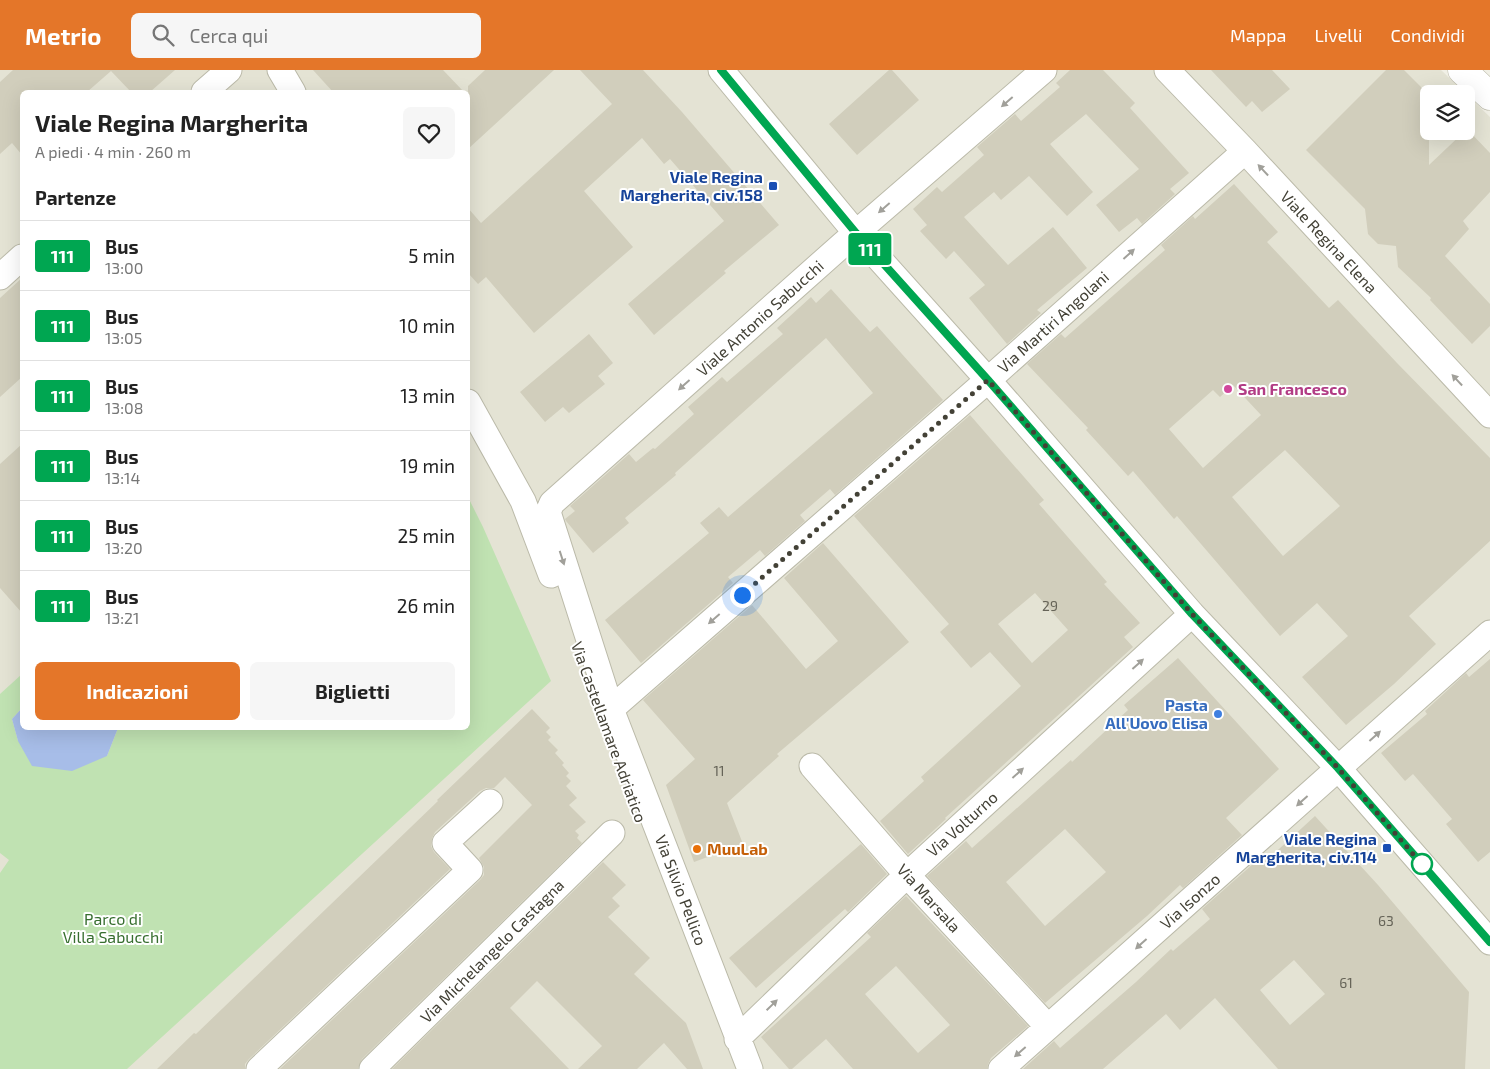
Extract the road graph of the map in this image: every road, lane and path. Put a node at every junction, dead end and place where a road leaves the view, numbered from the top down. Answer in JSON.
{"nodes":[{"id":1,"x":229,"y":70,"type":"edge"},
{"id":2,"x":280,"y":70,"type":"edge"},
{"id":3,"x":721,"y":70,"type":"edge"},
{"id":4,"x":1044,"y":70,"type":"edge"},
{"id":5,"x":1167,"y":70,"type":"edge"},
{"id":6,"x":1462,"y":70,"type":"edge"},
{"id":7,"x":206,"y":90,"type":"edge"},
{"id":8,"x":292,"y":90,"type":"edge"},
{"id":9,"x":1490,"y":96,"type":"edge"},
{"id":10,"x":1245,"y":151,"type":"junction"},
{"id":11,"x":856,"y":233,"type":"junction"},
{"id":12,"x":20,"y":259,"type":"edge"},
{"id":13,"x":0,"y":277,"type":"edge"},
{"id":14,"x":988,"y":380,"type":"junction"},
{"id":15,"x":470,"y":406,"type":"edge"},
{"id":16,"x":1490,"y":415,"type":"edge"},
{"id":17,"x":548,"y":512,"type":"joint"},
{"id":18,"x":1192,"y":614,"type":"junction"},
{"id":19,"x":1490,"y":633,"type":"edge"},
{"id":20,"x":612,"y":709,"type":"junction"},
{"id":21,"x":812,"y":766,"type":"dead end"},
{"id":22,"x":1338,"y":768,"type":"junction"},
{"id":23,"x":490,"y":802,"type":"dead end"},
{"id":24,"x":612,"y":833,"type":"dead end"},
{"id":25,"x":907,"y":875,"type":"junction"},
{"id":26,"x":1490,"y":942,"type":"edge"},
{"id":27,"x":1048,"y":1027,"type":"junction"},
{"id":28,"x":737,"y":1039,"type":"junction"},
{"id":29,"x":258,"y":1069,"type":"edge"},
{"id":30,"x":372,"y":1069,"type":"edge"},
{"id":31,"x":734,"y":1069,"type":"edge"},
{"id":32,"x":750,"y":1069,"type":"edge"},
{"id":33,"x":1001,"y":1069,"type":"edge"}],
"edges":[{"from":1,"to":7,"type":"street"},
{"from":2,"to":8,"type":"street"},
{"from":3,"to":11,"type":"street"},
{"from":4,"to":11,"type":"street","name":"Viale Antonio Sabucchi","one_way":true},
{"from":5,"to":10,"type":"street","name":"Viale Regina Elena"},
{"from":6,"to":9,"type":"street"},
{"from":14,"to":10,"type":"street","name":"Via Martiri Angolani","one_way":true},
{"from":16,"to":10,"type":"street","name":"Viale Regina Elena","one_way":true},
{"from":11,"to":14,"type":"street"},
{"from":11,"to":17,"type":"street","name":"Viale Antonio Sabucchi","one_way":true},
{"from":12,"to":13,"type":"street"},
{"from":14,"to":18,"type":"street"},
{"from":14,"to":20,"type":"street","name":"Via Martiri Angolani","one_way":true},
{"from":15,"to":31,"type":"street","name":"Via Castellamare Adriatico"},
{"from":17,"to":20,"type":"street","name":"Via Silvio Pellico","one_way":true},
{"from":18,"to":22,"type":"street"},
{"from":25,"to":18,"type":"street","name":"Via Volturno","one_way":true},
{"from":22,"to":19,"type":"street","name":"Via Isonzo","one_way":true},
{"from":20,"to":28,"type":"street","name":"Via Silvio Pellico"},
{"from":21,"to":25,"type":"street","name":"Via Marsala"},
{"from":22,"to":26,"type":"street"},
{"from":22,"to":27,"type":"street","name":"Via Isonzo","one_way":true},
{"from":23,"to":29,"type":"street"},
{"from":24,"to":30,"type":"street","name":"Via Michelangelo Castagna"},
{"from":25,"to":27,"type":"street","name":"Via Marsala"},
{"from":28,"to":25,"type":"street","name":"Via Volturno","one_way":true},
{"from":27,"to":33,"type":"street","name":"Via Isonzo","one_way":true},
{"from":28,"to":32,"type":"street","name":"Via Silvio Pellico"}]}
